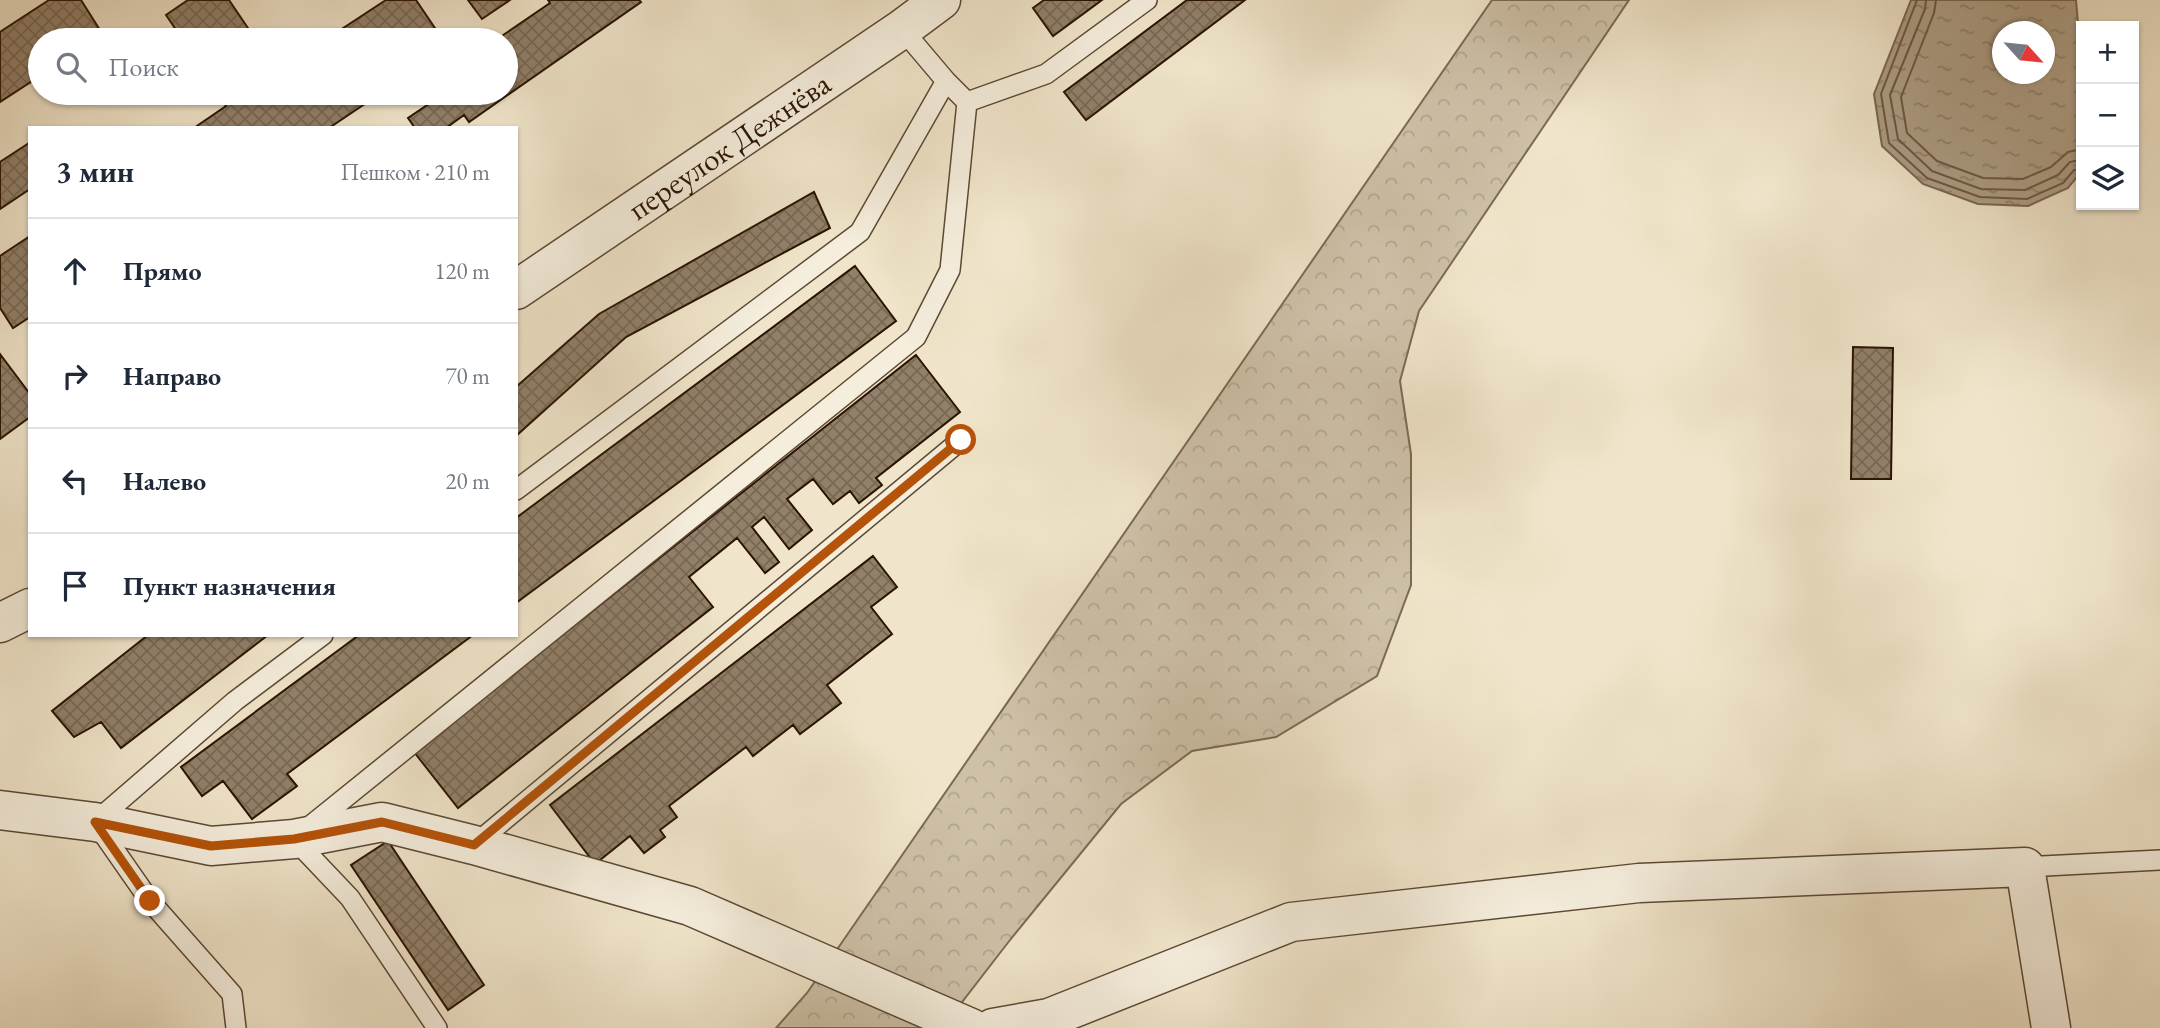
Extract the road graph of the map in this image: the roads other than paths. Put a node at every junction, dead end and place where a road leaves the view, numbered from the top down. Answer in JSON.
{"nodes":[{"id":1,"x":941,"y":0,"type":"edge"},
{"id":2,"x":1147,"y":0,"type":"edge"},
{"id":3,"x":902,"y":29,"type":"junction"},
{"id":4,"x":946,"y":81,"type":"junction"},
{"id":5,"x":967,"y":102,"type":"junction"},
{"id":6,"x":518,"y":289,"type":"edge"},
{"id":7,"x":961,"y":440,"type":"dead end"},
{"id":8,"x":518,"y":488,"type":"edge"},
{"id":9,"x":28,"y":609,"type":"edge"},
{"id":10,"x":0,"y":623,"type":"edge"},
{"id":11,"x":320,"y":637,"type":"edge"},
{"id":12,"x":0,"y":810,"type":"edge"},
{"id":13,"x":95,"y":822,"type":"junction"},
{"id":14,"x":294,"y":839,"type":"junction"},
{"id":15,"x":474,"y":845,"type":"junction"},
{"id":16,"x":2160,"y":860,"type":"edge"},
{"id":17,"x":2025,"y":867,"type":"junction"},
{"id":18,"x":236,"y":1028,"type":"edge"},
{"id":19,"x":437,"y":1028,"type":"edge"},
{"id":20,"x":971,"y":1028,"type":"edge"},
{"id":21,"x":993,"y":1028,"type":"edge"},
{"id":22,"x":2051,"y":1028,"type":"edge"}],
"edges":[{"from":1,"to":3,"type":"street","name":"переулок Дежнёва"},
{"from":2,"to":5,"type":"lane"},
{"from":3,"to":4,"type":"lane"},
{"from":3,"to":6,"type":"street","name":"переулок Дежнёва"},
{"from":4,"to":5,"type":"lane"},
{"from":4,"to":8,"type":"lane"},
{"from":5,"to":14,"type":"lane"},
{"from":7,"to":15,"type":"lane"},
{"from":9,"to":10,"type":"street"},
{"from":11,"to":13,"type":"lane"},
{"from":12,"to":13,"type":"street"},
{"from":13,"to":14,"type":"street"},
{"from":13,"to":18,"type":"lane"},
{"from":14,"to":15,"type":"street"},
{"from":14,"to":19,"type":"lane"},
{"from":15,"to":20,"type":"street"},
{"from":16,"to":17,"type":"lane"},
{"from":17,"to":21,"type":"street"},
{"from":17,"to":22,"type":"street"}]}
